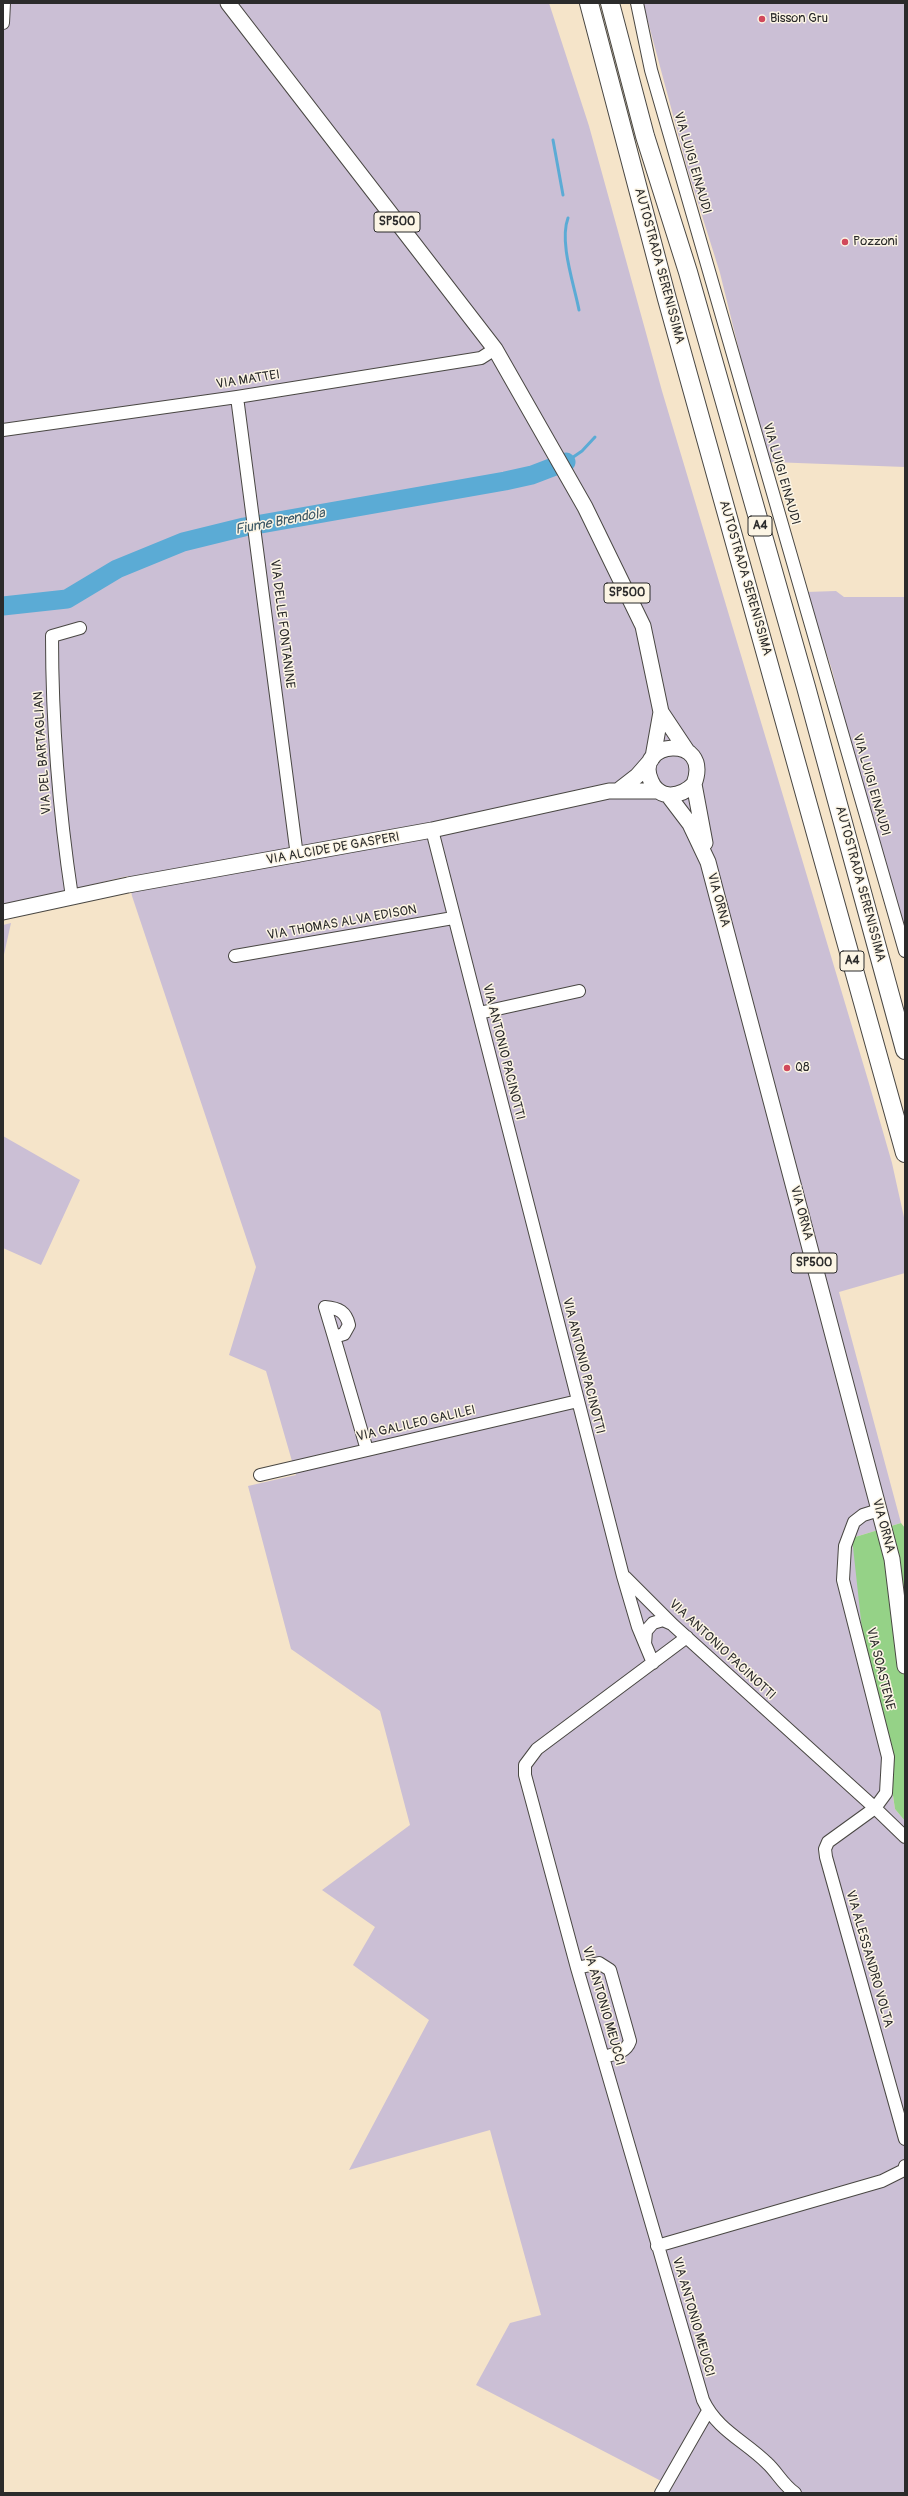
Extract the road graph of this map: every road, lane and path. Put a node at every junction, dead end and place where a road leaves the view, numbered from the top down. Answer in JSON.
{"nodes":[{"id":1,"x":4,"y":3,"type":"edge"},
{"id":2,"x":228,"y":3,"type":"edge"},
{"id":3,"x":589,"y":3,"type":"edge"},
{"id":4,"x":610,"y":3,"type":"edge"},
{"id":5,"x":637,"y":3,"type":"edge"},
{"id":6,"x":3,"y":23,"type":"edge"},
{"id":7,"x":495,"y":349,"type":"junction"},
{"id":8,"x":237,"y":396,"type":"junction"},
{"id":9,"x":3,"y":430,"type":"edge"},
{"id":10,"x":80,"y":628,"type":"dead end"},
{"id":11,"x":661,"y":712,"type":"junction"},
{"id":12,"x":687,"y":751,"type":"junction"},
{"id":13,"x":652,"y":758,"type":"junction"},
{"id":14,"x":694,"y":784,"type":"junction"},
{"id":15,"x":619,"y":790,"type":"junction"},
{"id":16,"x":664,"y":793,"type":"junction"},
{"id":17,"x":432,"y":830,"type":"junction"},
{"id":18,"x":297,"y":856,"type":"junction"},
{"id":19,"x":708,"y":862,"type":"junction"},
{"id":20,"x":72,"y":897,"type":"junction"},
{"id":21,"x":3,"y":912,"type":"edge"},
{"id":22,"x":453,"y":918,"type":"junction"},
{"id":23,"x":905,"y":951,"type":"edge"},
{"id":24,"x":235,"y":956,"type":"dead end"},
{"id":25,"x":579,"y":991,"type":"dead end"},
{"id":26,"x":479,"y":1013,"type":"junction"},
{"id":27,"x":905,"y":1050,"type":"edge"},
{"id":28,"x":905,"y":1153,"type":"edge"},
{"id":29,"x":334,"y":1337,"type":"dead end"},
{"id":30,"x":578,"y":1401,"type":"junction"},
{"id":31,"x":367,"y":1450,"type":"junction"},
{"id":32,"x":260,"y":1475,"type":"dead end"},
{"id":33,"x":879,"y":1510,"type":"junction"},
{"id":34,"x":624,"y":1576,"type":"junction"},
{"id":35,"x":673,"y":1625,"type":"junction"},
{"id":36,"x":687,"y":1637,"type":"junction"},
{"id":37,"x":645,"y":1644,"type":"junction"},
{"id":38,"x":653,"y":1663,"type":"junction"},
{"id":39,"x":905,"y":1666,"type":"edge"},
{"id":40,"x":875,"y":1808,"type":"junction"},
{"id":41,"x":905,"y":1837,"type":"edge"},
{"id":42,"x":577,"y":1968,"type":"junction"},
{"id":43,"x":603,"y":2057,"type":"junction"},
{"id":44,"x":905,"y":2140,"type":"edge"},
{"id":45,"x":905,"y":2166,"type":"edge"},
{"id":46,"x":657,"y":2246,"type":"junction"},
{"id":47,"x":708,"y":2411,"type":"junction"},
{"id":48,"x":661,"y":2493,"type":"edge"},
{"id":49,"x":795,"y":2493,"type":"edge"}],
"edges":[{"from":1,"to":6,"type":"street"},
{"from":2,"to":7,"type":"main road","number":"SP500"},
{"from":3,"to":28,"type":"highway","name":"AUTOSTRADA SERENISSIMA","number":"A4"},
{"from":4,"to":27,"type":"highway","name":"AUTOSTRADA SERENISSIMA","number":"A4"},
{"from":5,"to":23,"type":"street","name":"VIA LUIGI EINAUDI"},
{"from":7,"to":8,"type":"street","name":"VIA MATTEI"},
{"from":7,"to":11,"type":"main road","number":"SP500"},
{"from":8,"to":9,"type":"street","name":"VIA MATTEI"},
{"from":8,"to":18,"type":"street","name":"VIA DELLE FONTANINE"},
{"from":10,"to":20,"type":"street","name":"VIA DEL BARTAGLIAN"},
{"from":11,"to":12,"type":"main road","number":"SP500"},
{"from":11,"to":13,"type":"main road","number":"SP500"},
{"from":12,"to":13,"type":"main road"},
{"from":12,"to":14,"type":"main road","number":"SP500"},
{"from":13,"to":15,"type":"main road","name":"VIA ALCIDE DE GASPERI"},
{"from":13,"to":16,"type":"main road","number":"SP500"},
{"from":14,"to":16,"type":"main road"},
{"from":14,"to":19,"type":"main road","number":"SP500"},
{"from":15,"to":16,"type":"main road"},
{"from":15,"to":17,"type":"main road","name":"VIA ALCIDE DE GASPERI"},
{"from":16,"to":19,"type":"main road","name":"VIA ORNA","number":"SP500"},
{"from":17,"to":18,"type":"main road","name":"VIA ALCIDE DE GASPERI"},
{"from":17,"to":22,"type":"street","name":"VIA ANTONIO PACINOTTI"},
{"from":18,"to":20,"type":"main road","name":"VIA ALCIDE DE GASPERI"},
{"from":19,"to":33,"type":"main road","name":"VIA ORNA","number":"SP500"},
{"from":20,"to":21,"type":"main road","name":"VIA ALCIDE DE GASPERI"},
{"from":22,"to":24,"type":"street","name":"VIA THOMAS ALVA EDISON"},
{"from":22,"to":26,"type":"street","name":"VIA ANTONIO PACINOTTI"},
{"from":25,"to":26,"type":"street"},
{"from":26,"to":30,"type":"street","name":"VIA ANTONIO PACINOTTI"},
{"from":29,"to":31,"type":"street"},
{"from":30,"to":31,"type":"street","name":"VIA GALILEO GALILEI"},
{"from":30,"to":34,"type":"street","name":"VIA ANTONIO PACINOTTI"},
{"from":31,"to":32,"type":"street","name":"VIA GALILEO GALILEI"},
{"from":33,"to":39,"type":"main road","name":"VIA ORNA","number":"SP500"},
{"from":33,"to":40,"type":"street","name":"VIA SOASTENE"},
{"from":34,"to":35,"type":"street","name":"VIA ANTONIO PACINOTTI"},
{"from":34,"to":37,"type":"street"},
{"from":35,"to":36,"type":"street","name":"VIA ANTONIO PACINOTTI"},
{"from":35,"to":37,"type":"street"},
{"from":36,"to":38,"type":"street","name":"VIA ANTONIO MEUCCI"},
{"from":36,"to":40,"type":"street","name":"VIA ANTONIO PACINOTTI"},
{"from":37,"to":38,"type":"street"},
{"from":38,"to":42,"type":"street","name":"VIA ANTONIO MEUCCI"},
{"from":40,"to":41,"type":"street"},
{"from":40,"to":44,"type":"street","name":"VIA ALESSANDRO VOLTA"},
{"from":42,"to":43,"type":"street","name":"VIA ANTONIO MEUCCI"},
{"from":42,"to":43,"type":"street"},
{"from":43,"to":46,"type":"street","name":"VIA ANTONIO MEUCCI"},
{"from":45,"to":46,"type":"street"},
{"from":46,"to":47,"type":"street","name":"VIA ANTONIO MEUCCI"},
{"from":47,"to":48,"type":"street"},
{"from":47,"to":49,"type":"street"}]}
